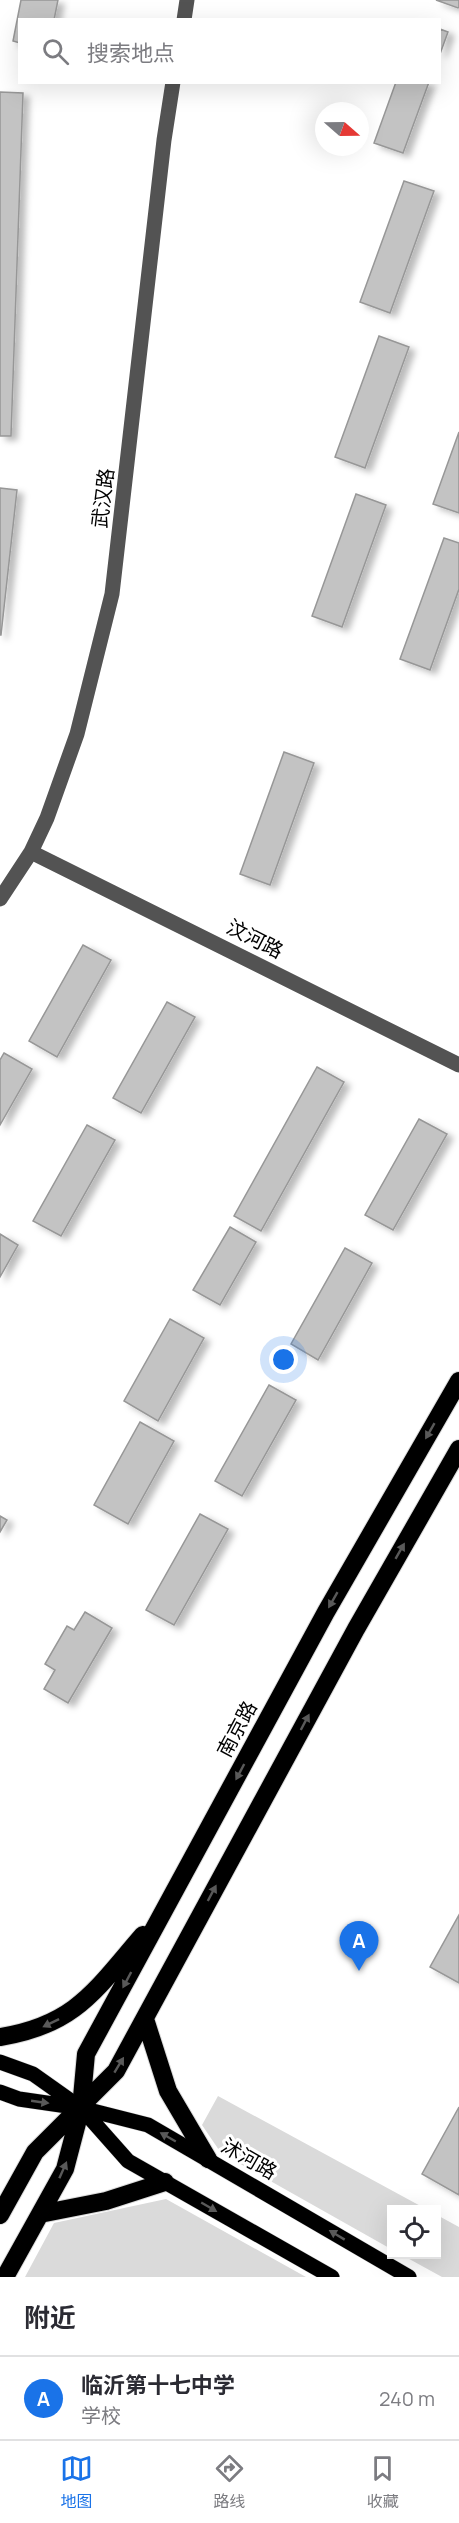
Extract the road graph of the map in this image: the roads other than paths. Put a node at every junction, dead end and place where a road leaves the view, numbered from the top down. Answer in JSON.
{"nodes":[{"id":1,"x":187,"y":0,"type":"edge"},
{"id":2,"x":184,"y":18,"type":"edge"},
{"id":3,"x":173,"y":84,"type":"edge"},
{"id":4,"x":31,"y":852,"type":"junction"},
{"id":5,"x":0,"y":899,"type":"edge"},
{"id":6,"x":459,"y":1065,"type":"edge"},
{"id":7,"x":459,"y":1380,"type":"edge"},
{"id":8,"x":459,"y":1449,"type":"edge"},
{"id":9,"x":165,"y":1908,"type":"junction"},
{"id":10,"x":145,"y":2019,"type":"junction"},
{"id":11,"x":0,"y":2037,"type":"edge"},
{"id":12,"x":0,"y":2062,"type":"edge"},
{"id":13,"x":0,"y":2092,"type":"edge"},
{"id":14,"x":81,"y":2108,"type":"junction"},
{"id":15,"x":208,"y":2159,"type":"junction"},
{"id":16,"x":165,"y":2182,"type":"junction"},
{"id":17,"x":40,"y":2214,"type":"junction"},
{"id":18,"x":0,"y":2215,"type":"edge"},
{"id":19,"x":5,"y":2277,"type":"edge"},
{"id":20,"x":332,"y":2277,"type":"edge"},
{"id":21,"x":409,"y":2277,"type":"edge"}],
"edges":[{"from":1,"to":2,"type":"street"},
{"from":3,"to":4,"type":"street","name":"武汉路"},
{"from":4,"to":5,"type":"street","name":"武汉路"},
{"from":4,"to":6,"type":"street","name":"汶河路"},
{"from":7,"to":9,"type":"highway","name":"南京路","one_way":true},
{"from":10,"to":8,"type":"highway","name":"南京路","one_way":true},
{"from":9,"to":11,"type":"highway","one_way":true},
{"from":9,"to":14,"type":"highway","name":"南京路","one_way":true},
{"from":14,"to":10,"type":"highway","name":"南京路","one_way":true},
{"from":10,"to":15,"type":"highway"},
{"from":12,"to":14,"type":"main road","name":"沭河路"},
{"from":13,"to":14,"type":"main road","name":"沭河路","one_way":true},
{"from":15,"to":14,"type":"main road","name":"沭河路","one_way":true},
{"from":14,"to":16,"type":"main road","name":"沭河路"},
{"from":17,"to":14,"type":"highway","name":"南京路","one_way":true},
{"from":14,"to":18,"type":"highway","name":"南京路"},
{"from":21,"to":15,"type":"main road","name":"沭河路","one_way":true},
{"from":16,"to":17,"type":"highway"},
{"from":16,"to":20,"type":"main road","name":"沭河路","one_way":true},
{"from":17,"to":19,"type":"highway","name":"南京路"}]}
